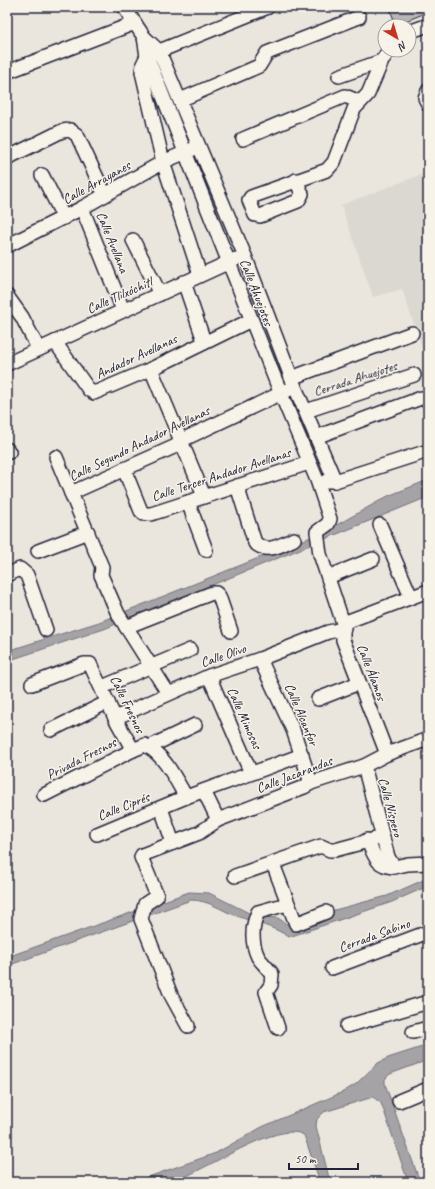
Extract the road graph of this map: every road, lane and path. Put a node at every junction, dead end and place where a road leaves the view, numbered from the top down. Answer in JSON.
{"nodes":[{"id":1,"x":124,"y":7,"type":"edge"},
{"id":2,"x":268,"y":7,"type":"edge"},
{"id":3,"x":359,"y":17,"type":"dead end"},
{"id":4,"x":134,"y":23,"type":"junction"},
{"id":5,"x":428,"y":25,"type":"edge"},
{"id":6,"x":417,"y":29,"type":"edge"},
{"id":7,"x":144,"y":37,"type":"junction"},
{"id":8,"x":159,"y":51,"type":"junction"},
{"id":9,"x":147,"y":56,"type":"junction"},
{"id":10,"x":379,"y":58,"type":"edge"},
{"id":11,"x":385,"y":58,"type":"edge"},
{"id":12,"x":7,"y":72,"type":"edge"},
{"id":13,"x":339,"y":76,"type":"dead end"},
{"id":14,"x":428,"y":91,"type":"edge"},
{"id":15,"x":180,"y":100,"type":"junction"},
{"id":16,"x":360,"y":102,"type":"junction"},
{"id":17,"x":428,"y":104,"type":"edge"},
{"id":18,"x":243,"y":139,"type":"dead end"},
{"id":19,"x":199,"y":144,"type":"junction"},
{"id":20,"x":186,"y":153,"type":"junction"},
{"id":21,"x":7,"y":158,"type":"edge"},
{"id":22,"x":163,"y":162,"type":"junction"},
{"id":23,"x":42,"y":175,"type":"dead end"},
{"id":24,"x":296,"y":180,"type":"dead end"},
{"id":25,"x":105,"y":195,"type":"junction"},
{"id":26,"x":82,"y":208,"type":"junction"},
{"id":27,"x":64,"y":218,"type":"junction"},
{"id":28,"x":133,"y":240,"type":"dead end"},
{"id":29,"x":7,"y":246,"type":"edge"},
{"id":30,"x":245,"y":256,"type":"junction"},
{"id":31,"x":228,"y":262,"type":"junction"},
{"id":32,"x":200,"y":275,"type":"junction"},
{"id":33,"x":184,"y":282,"type":"junction"},
{"id":34,"x":160,"y":294,"type":"junction"},
{"id":35,"x":7,"y":296,"type":"edge"},
{"id":36,"x":123,"y":310,"type":"junction"},
{"id":37,"x":251,"y":320,"type":"junction"},
{"id":38,"x":412,"y":333,"type":"dead end"},
{"id":39,"x":204,"y":341,"type":"junction"},
{"id":40,"x":55,"y":342,"type":"junction"},
{"id":41,"x":38,"y":348,"type":"junction"},
{"id":42,"x":7,"y":364,"type":"edge"},
{"id":43,"x":150,"y":369,"type":"junction"},
{"id":44,"x":414,"y":375,"type":"dead end"},
{"id":45,"x":293,"y":382,"type":"junction"},
{"id":46,"x":281,"y":394,"type":"junction"},
{"id":47,"x":421,"y":398,"type":"dead end"},
{"id":48,"x":306,"y":411,"type":"junction"},
{"id":49,"x":316,"y":437,"type":"junction"},
{"id":50,"x":180,"y":441,"type":"junction"},
{"id":51,"x":428,"y":451,"type":"edge"},
{"id":52,"x":56,"y":457,"type":"dead end"},
{"id":53,"x":309,"y":462,"type":"junction"},
{"id":54,"x":124,"y":469,"type":"junction"},
{"id":55,"x":317,"y":480,"type":"junction"},
{"id":56,"x":335,"y":481,"type":"junction"},
{"id":57,"x":237,"y":486,"type":"junction"},
{"id":58,"x":71,"y":493,"type":"junction"},
{"id":59,"x":204,"y":496,"type":"junction"},
{"id":60,"x":188,"y":502,"type":"junction"},
{"id":61,"x":380,"y":525,"type":"dead end"},
{"id":62,"x":88,"y":532,"type":"junction"},
{"id":63,"x":294,"y":539,"type":"dead end"},
{"id":64,"x":206,"y":550,"type":"dead end"},
{"id":65,"x":38,"y":551,"type":"dead end"},
{"id":66,"x":320,"y":554,"type":"joint"},
{"id":67,"x":373,"y":559,"type":"dead end"},
{"id":68,"x":7,"y":575,"type":"edge"},
{"id":69,"x":328,"y":577,"type":"junction"},
{"id":70,"x":421,"y":594,"type":"edge"},
{"id":71,"x":123,"y":622,"type":"junction"},
{"id":72,"x":344,"y":626,"type":"junction"},
{"id":73,"x":46,"y":630,"type":"dead end"},
{"id":74,"x":231,"y":631,"type":"dead end"},
{"id":75,"x":190,"y":650,"type":"dead end"},
{"id":76,"x":260,"y":659,"type":"junction"},
{"id":77,"x":153,"y":666,"type":"junction"},
{"id":78,"x":209,"y":676,"type":"junction"},
{"id":79,"x":360,"y":683,"type":"junction"},
{"id":80,"x":32,"y":684,"type":"dead end"},
{"id":81,"x":102,"y":688,"type":"junction"},
{"id":82,"x":168,"y":693,"type":"junction"},
{"id":83,"x":318,"y":699,"type":"dead end"},
{"id":84,"x":108,"y":702,"type":"junction"},
{"id":85,"x":115,"y":718,"type":"junction"},
{"id":86,"x":195,"y":725,"type":"dead end"},
{"id":87,"x":51,"y":730,"type":"dead end"},
{"id":88,"x":428,"y":740,"type":"edge"},
{"id":89,"x":149,"y":747,"type":"junction"},
{"id":90,"x":133,"y":750,"type":"junction"},
{"id":91,"x":387,"y":754,"type":"junction"},
{"id":92,"x":302,"y":755,"type":"junction"},
{"id":93,"x":364,"y":766,"type":"junction"},
{"id":94,"x":251,"y":773,"type":"junction"},
{"id":95,"x":311,"y":782,"type":"junction"},
{"id":96,"x":204,"y":791,"type":"junction"},
{"id":97,"x":44,"y":795,"type":"dead end"},
{"id":98,"x":186,"y":797,"type":"junction"},
{"id":99,"x":161,"y":808,"type":"junction"},
{"id":100,"x":218,"y":820,"type":"junction"},
{"id":101,"x":96,"y":834,"type":"dead end"},
{"id":102,"x":383,"y":837,"type":"junction"},
{"id":103,"x":367,"y":840,"type":"junction"},
{"id":104,"x":173,"y":843,"type":"junction"},
{"id":105,"x":391,"y":862,"type":"junction"},
{"id":106,"x":428,"y":863,"type":"edge"},
{"id":107,"x":273,"y":864,"type":"junction"},
{"id":108,"x":234,"y":876,"type":"dead end"},
{"id":109,"x":287,"y":904,"type":"junction"},
{"id":110,"x":326,"y":912,"type":"dead end"},
{"id":111,"x":428,"y":932,"type":"edge"},
{"id":112,"x":332,"y":968,"type":"dead end"},
{"id":113,"x":428,"y":1002,"type":"edge"},
{"id":114,"x":188,"y":1026,"type":"dead end"},
{"id":115,"x":347,"y":1026,"type":"dead end"},
{"id":116,"x":278,"y":1028,"type":"dead end"},
{"id":117,"x":428,"y":1028,"type":"edge"},
{"id":118,"x":413,"y":1032,"type":"dead end"},
{"id":119,"x":428,"y":1088,"type":"edge"},
{"id":120,"x":399,"y":1101,"type":"dead end"}],
"edges":[{"from":1,"to":4,"type":"street","name":"Calle Ahuejotes"},
{"from":2,"to":8,"type":"street"},
{"from":3,"to":15,"type":"street"},
{"from":4,"to":7,"type":"street","name":"Calle Ahuejotes"},
{"from":4,"to":12,"type":"street"},
{"from":5,"to":6,"type":"street"},
{"from":7,"to":8,"type":"street","name":"Calle Ahuejotes"},
{"from":7,"to":9,"type":"street","name":"Calle Ahuejotes"},
{"from":8,"to":9,"type":"street"},
{"from":8,"to":15,"type":"street","name":"Calle Ahuejotes"},
{"from":9,"to":20,"type":"street","name":"Calle Ahuejotes"},
{"from":9,"to":22,"type":"street"},
{"from":10,"to":13,"type":"street"},
{"from":11,"to":16,"type":"street"},
{"from":14,"to":17,"type":"street"},
{"from":15,"to":19,"type":"street","name":"Calle Ahuejotes"},
{"from":16,"to":18,"type":"street"},
{"from":16,"to":24,"type":"street"},
{"from":19,"to":20,"type":"street","name":"Calle Arrayanes"},
{"from":19,"to":30,"type":"street","name":"Calle Ahuejotes"},
{"from":20,"to":22,"type":"street","name":"Calle Arrayanes"},
{"from":20,"to":31,"type":"street","name":"Calle Ahuejotes"},
{"from":21,"to":25,"type":"street"},
{"from":22,"to":25,"type":"street","name":"Calle Arrayanes"},
{"from":22,"to":32,"type":"street"},
{"from":23,"to":27,"type":"street"},
{"from":25,"to":26,"type":"street","name":"Calle Arrayanes"},
{"from":26,"to":27,"type":"street","name":"Calle Arrayanes"},
{"from":26,"to":36,"type":"street","name":"Calle Avellana"},
{"from":27,"to":29,"type":"street","name":"Calle Arrayanes"},
{"from":28,"to":34,"type":"street"},
{"from":30,"to":31,"type":"street","name":"Calle Tlilxóchitl"},
{"from":30,"to":45,"type":"street","name":"Calle Ahuejotes"},
{"from":31,"to":32,"type":"street","name":"Calle Tlilxóchitl"},
{"from":31,"to":37,"type":"street","name":"Calle Ahuejotes"},
{"from":32,"to":33,"type":"street","name":"Calle Tlilxóchitl"},
{"from":33,"to":34,"type":"street","name":"Calle Tlilxóchitl"},
{"from":33,"to":39,"type":"street"},
{"from":34,"to":36,"type":"street","name":"Calle Tlilxóchitl"},
{"from":35,"to":41,"type":"street"},
{"from":36,"to":40,"type":"street","name":"Calle Tlilxóchitl"},
{"from":37,"to":39,"type":"street","name":"Andador Avellanas"},
{"from":37,"to":46,"type":"street","name":"Calle Ahuejotes"},
{"from":38,"to":45,"type":"street","name":"Calle Segundo Andador Avellanas"},
{"from":39,"to":43,"type":"street","name":"Andador Avellanas"},
{"from":40,"to":41,"type":"street","name":"Calle Tlilxóchitl"},
{"from":40,"to":43,"type":"street","name":"Andador Avellanas"},
{"from":41,"to":42,"type":"street","name":"Calle Tlilxóchitl"},
{"from":43,"to":50,"type":"street"},
{"from":44,"to":48,"type":"street","name":"Cerrada Ahuejotes"},
{"from":45,"to":46,"type":"street","name":"Calle Segundo Andador Avellanas"},
{"from":45,"to":48,"type":"street","name":"Calle Ahuejotes"},
{"from":46,"to":50,"type":"street","name":"Calle Segundo Andador Avellanas"},
{"from":46,"to":53,"type":"street","name":"Calle Ahuejotes"},
{"from":47,"to":49,"type":"street"},
{"from":48,"to":49,"type":"street","name":"Calle Ahuejotes"},
{"from":49,"to":56,"type":"street","name":"Calle Ahuejotes"},
{"from":50,"to":54,"type":"street","name":"Calle Segundo Andador Avellanas"},
{"from":50,"to":59,"type":"street"},
{"from":51,"to":56,"type":"street"},
{"from":52,"to":58,"type":"street"},
{"from":53,"to":55,"type":"street","name":"Calle Ahuejotes"},
{"from":53,"to":57,"type":"street","name":"Calle Tercer Andador Avellanas"},
{"from":54,"to":58,"type":"street","name":"Calle Segundo Andador Avellanas"},
{"from":54,"to":60,"type":"street","name":"Calle Tercer Andador Avellanas"},
{"from":55,"to":56,"type":"street"},
{"from":55,"to":66,"type":"street","name":"Calle Ahuejotes"},
{"from":57,"to":59,"type":"street","name":"Calle Tercer Andador Avellanas"},
{"from":57,"to":63,"type":"street"},
{"from":58,"to":62,"type":"street","name":"Calle Segundo Andador Avellanas"},
{"from":59,"to":60,"type":"street","name":"Calle Tercer Andador Avellanas"},
{"from":60,"to":64,"type":"street"},
{"from":61,"to":70,"type":"street"},
{"from":62,"to":65,"type":"street"},
{"from":62,"to":71,"type":"street","name":"Calle Segundo Andador Avellanas"},
{"from":66,"to":69,"type":"street","name":"Calle Álamos"},
{"from":67,"to":69,"type":"street"},
{"from":68,"to":73,"type":"street"},
{"from":69,"to":72,"type":"street","name":"Calle Álamos"},
{"from":70,"to":72,"type":"street","name":"Calle Olivo"},
{"from":71,"to":74,"type":"street"},
{"from":71,"to":77,"type":"street","name":"Calle Segundo Andador Avellanas"},
{"from":72,"to":76,"type":"street","name":"Calle Olivo"},
{"from":72,"to":79,"type":"street","name":"Calle Álamos"},
{"from":75,"to":77,"type":"street"},
{"from":76,"to":78,"type":"street","name":"Calle Olivo"},
{"from":76,"to":92,"type":"street","name":"Calle Alcanfor"},
{"from":77,"to":81,"type":"street"},
{"from":77,"to":82,"type":"street","name":"Calle Segundo Andador Avellanas"},
{"from":78,"to":82,"type":"street","name":"Calle Olivo"},
{"from":78,"to":94,"type":"street","name":"Calle Mimosas"},
{"from":79,"to":83,"type":"street"},
{"from":79,"to":91,"type":"street","name":"Calle Álamos"},
{"from":80,"to":81,"type":"street","name":"Calle Fresnos"},
{"from":81,"to":84,"type":"street","name":"Calle Fresnos"},
{"from":82,"to":85,"type":"street","name":"Calle Olivo"},
{"from":84,"to":85,"type":"street","name":"Calle Fresnos"},
{"from":84,"to":87,"type":"street"},
{"from":85,"to":90,"type":"street","name":"Calle Fresnos"},
{"from":86,"to":89,"type":"street"},
{"from":88,"to":91,"type":"street","name":"Calle Jacarandas"},
{"from":89,"to":90,"type":"street","name":"Calle Fresnos"},
{"from":89,"to":98,"type":"street","name":"Calle Fresnos"},
{"from":90,"to":97,"type":"street","name":"Privada Fresnos"},
{"from":91,"to":93,"type":"street","name":"Calle Jacarandas"},
{"from":92,"to":94,"type":"street","name":"Calle Mimosas"},
{"from":92,"to":95,"type":"street","name":"Calle Alcanfor"},
{"from":93,"to":95,"type":"street","name":"Calle Jacarandas"},
{"from":93,"to":102,"type":"street","name":"Calle Níspero"},
{"from":94,"to":96,"type":"street","name":"Calle Mimosas"},
{"from":95,"to":100,"type":"street","name":"Calle Jacarandas"},
{"from":96,"to":98,"type":"street","name":"Calle Ciprés"},
{"from":96,"to":100,"type":"street"},
{"from":98,"to":99,"type":"street","name":"Calle Ciprés"},
{"from":99,"to":101,"type":"street","name":"Calle Ciprés"},
{"from":99,"to":104,"type":"street","name":"Calle Ciprés"},
{"from":100,"to":104,"type":"street","name":"Calle Jacarandas"},
{"from":102,"to":103,"type":"street"},
{"from":102,"to":105,"type":"street","name":"Calle Níspero"},
{"from":103,"to":105,"type":"street"},
{"from":103,"to":107,"type":"street"},
{"from":104,"to":114,"type":"street"},
{"from":105,"to":106,"type":"street"},
{"from":107,"to":108,"type":"street"},
{"from":107,"to":109,"type":"street"},
{"from":109,"to":110,"type":"street"},
{"from":109,"to":116,"type":"street"},
{"from":111,"to":112,"type":"street","name":"Cerrada Sabino"},
{"from":113,"to":115,"type":"street"},
{"from":117,"to":118,"type":"street"},
{"from":119,"to":120,"type":"street"}]}
